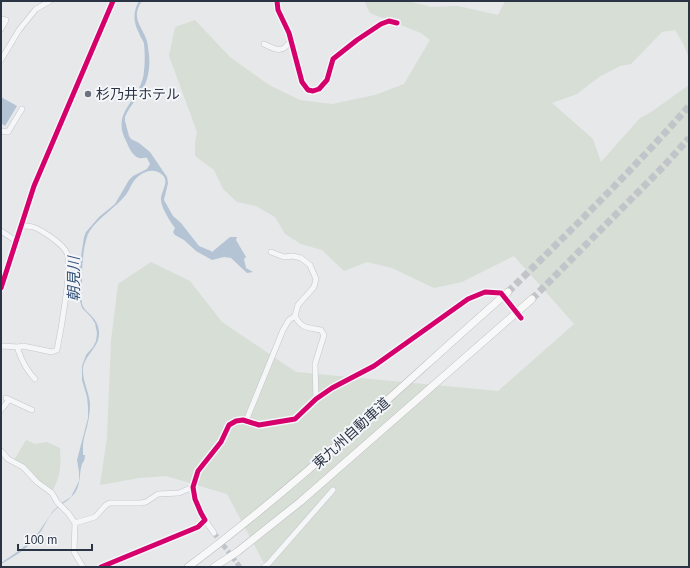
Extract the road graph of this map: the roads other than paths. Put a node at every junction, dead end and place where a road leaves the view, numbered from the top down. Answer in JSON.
{"nodes":[{"id":1,"x":50,"y":1,"type":"edge"},
{"id":2,"x":113,"y":1,"type":"edge"},
{"id":3,"x":277,"y":1,"type":"edge"},
{"id":4,"x":1,"y":19,"type":"edge"},
{"id":5,"x":397,"y":23,"type":"dead end"},
{"id":6,"x":1,"y":29,"type":"edge"},
{"id":7,"x":291,"y":40,"type":"junction"},
{"id":8,"x":264,"y":44,"type":"dead end"},
{"id":9,"x":1,"y":60,"type":"edge"},
{"id":10,"x":22,"y":109,"type":"dead end"},
{"id":11,"x":1,"y":131,"type":"edge"},
{"id":12,"x":21,"y":226,"type":"junction"},
{"id":13,"x":1,"y":231,"type":"edge"},
{"id":14,"x":16,"y":241,"type":"junction"},
{"id":15,"x":271,"y":252,"type":"dead end"},
{"id":16,"x":1,"y":288,"type":"edge"},
{"id":17,"x":504,"y":292,"type":"joint"},
{"id":18,"x":532,"y":298,"type":"tunnel mouth"},
{"id":19,"x":295,"y":316,"type":"junction"},
{"id":20,"x":1,"y":346,"type":"edge"},
{"id":21,"x":20,"y":347,"type":"junction"},
{"id":22,"x":34,"y":379,"type":"dead end"},
{"id":23,"x":316,"y":399,"type":"junction"},
{"id":24,"x":1,"y":410,"type":"edge"},
{"id":25,"x":32,"y":410,"type":"dead end"},
{"id":26,"x":246,"y":421,"type":"junction"},
{"id":27,"x":1,"y":451,"type":"edge"},
{"id":28,"x":193,"y":487,"type":"junction"},
{"id":29,"x":333,"y":490,"type":"dead end"},
{"id":30,"x":205,"y":520,"type":"junction"},
{"id":31,"x":76,"y":523,"type":"junction"},
{"id":32,"x":214,"y":533,"type":"tunnel mouth"},
{"id":33,"x":83,"y":567,"type":"edge"},
{"id":34,"x":101,"y":567,"type":"edge"},
{"id":35,"x":188,"y":567,"type":"edge"},
{"id":36,"x":214,"y":567,"type":"edge"},
{"id":37,"x":264,"y":567,"type":"edge"}],
"edges":[{"from":1,"to":9,"type":"street"},
{"from":2,"to":12,"type":"street"},
{"from":3,"to":7,"type":"street"},
{"from":4,"to":6,"type":"street"},
{"from":5,"to":7,"type":"street"},
{"from":7,"to":8,"type":"street"},
{"from":10,"to":11,"type":"street"},
{"from":12,"to":14,"type":"street"},
{"from":12,"to":21,"type":"street"},
{"from":13,"to":14,"type":"street"},
{"from":14,"to":16,"type":"street"},
{"from":15,"to":19,"type":"street"},
{"from":17,"to":23,"type":"street"},
{"from":17,"to":35,"type":"highway","name":"東九州自動車道"},
{"from":18,"to":36,"type":"highway","name":"東九州自動車道"},
{"from":19,"to":23,"type":"street"},
{"from":19,"to":26,"type":"street"},
{"from":20,"to":21,"type":"street"},
{"from":21,"to":22,"type":"street"},
{"from":23,"to":26,"type":"street"},
{"from":24,"to":25,"type":"street"},
{"from":26,"to":28,"type":"street"},
{"from":27,"to":31,"type":"street"},
{"from":28,"to":30,"type":"street"},
{"from":28,"to":31,"type":"street"},
{"from":29,"to":37,"type":"street"},
{"from":30,"to":32,"type":"street"},
{"from":30,"to":34,"type":"street"},
{"from":31,"to":33,"type":"street"}]}
